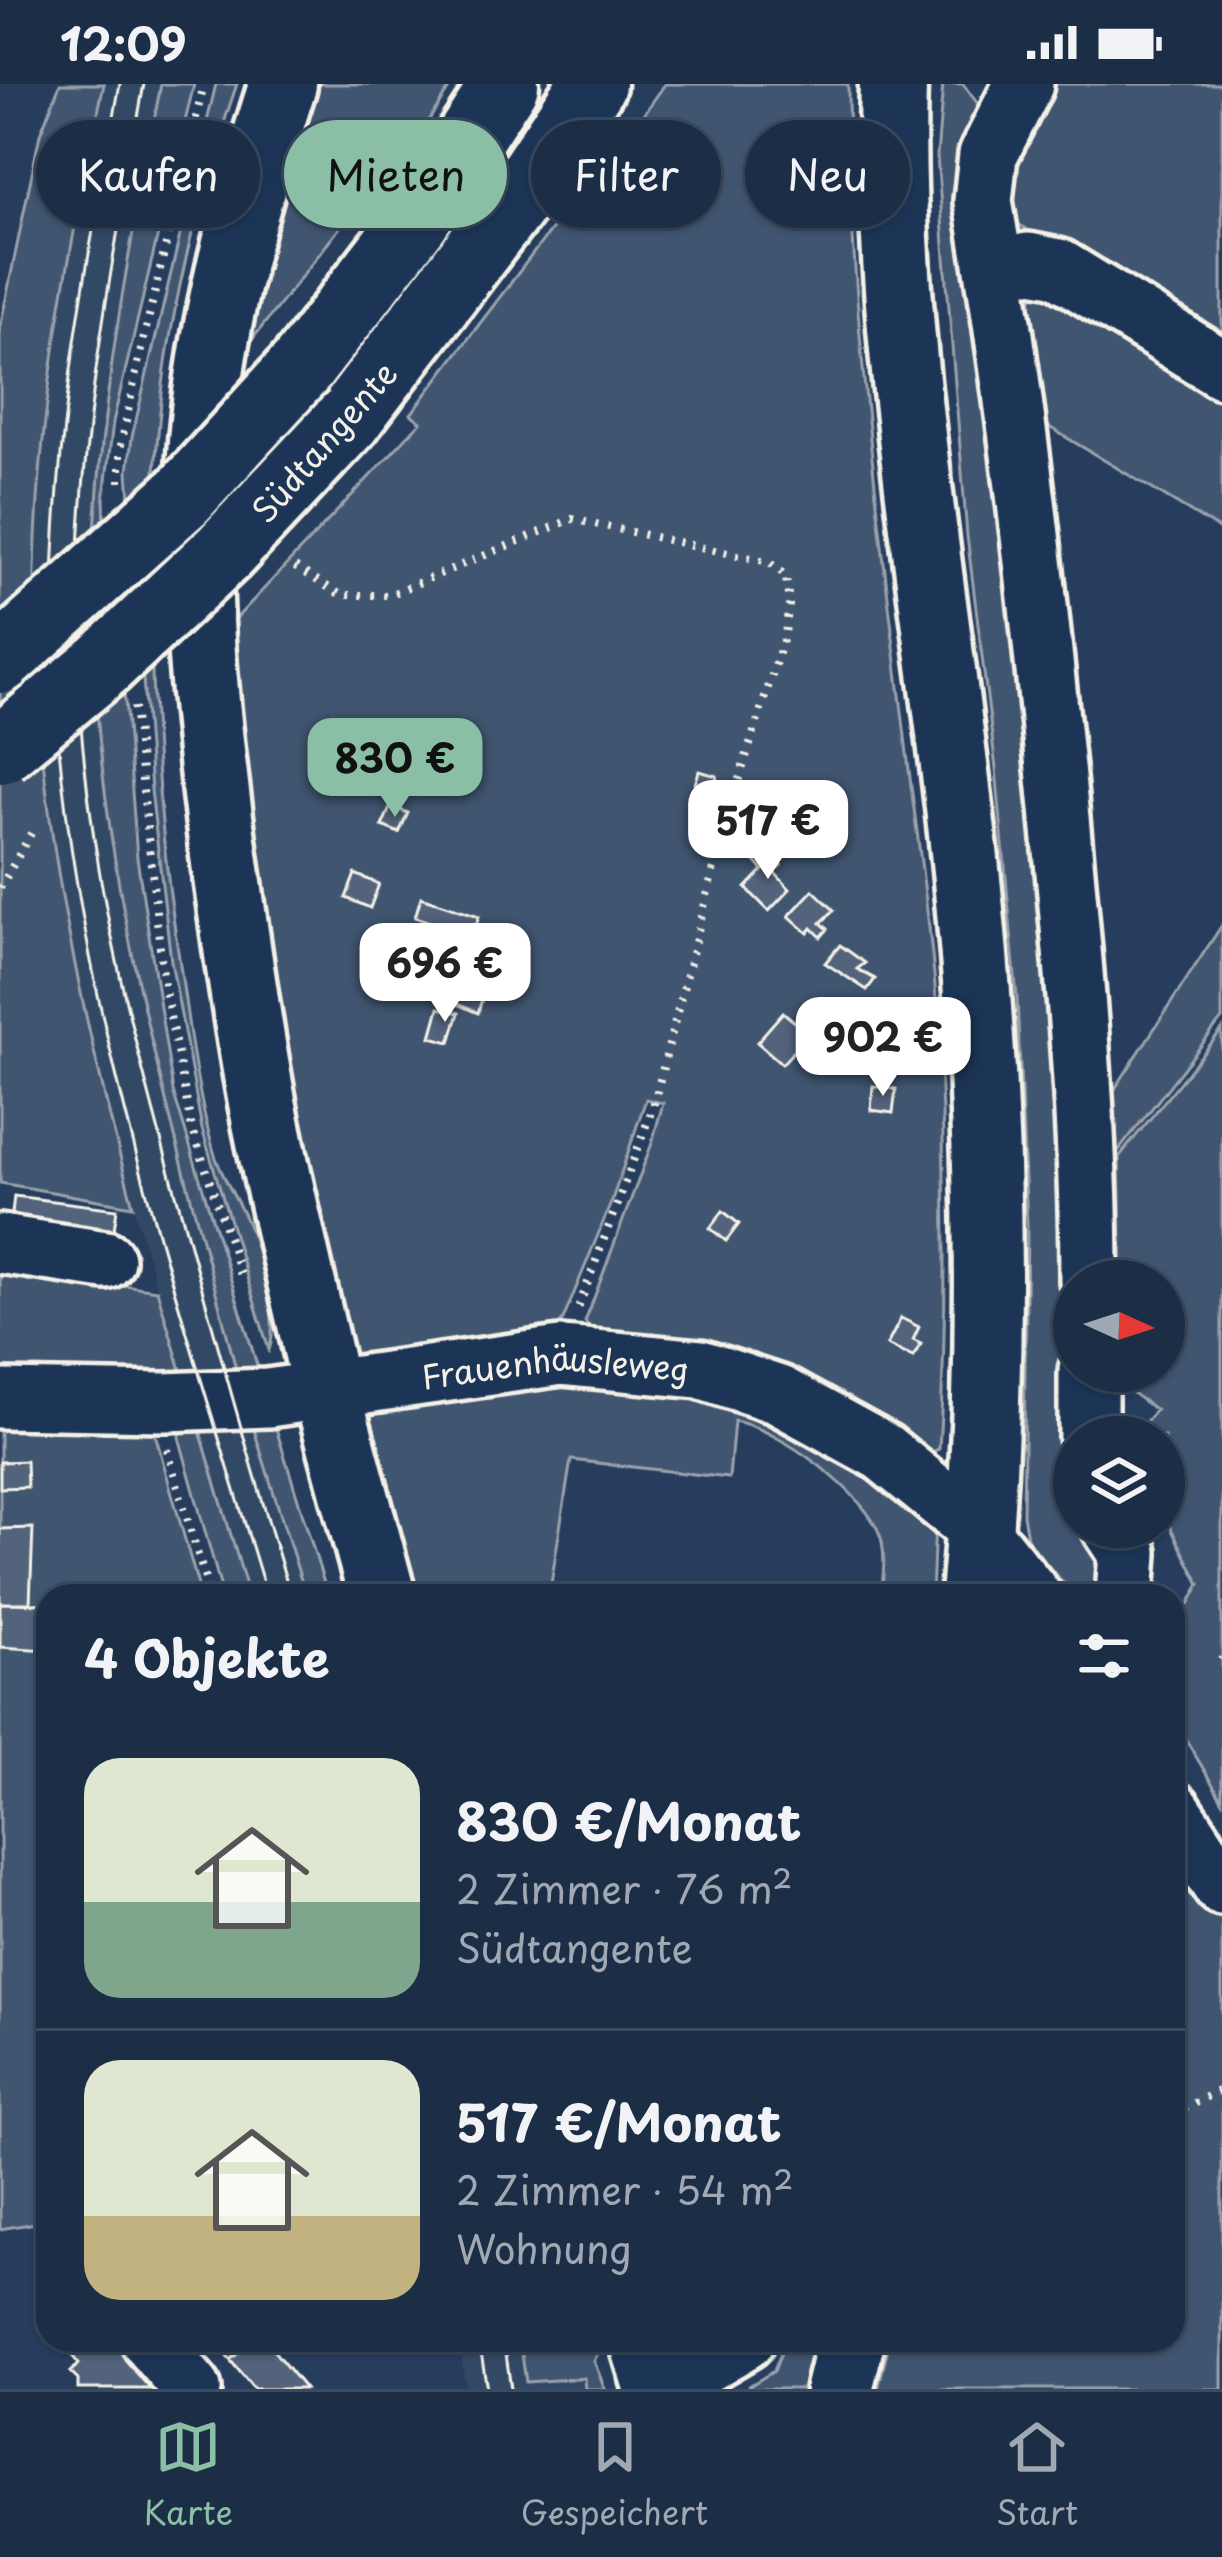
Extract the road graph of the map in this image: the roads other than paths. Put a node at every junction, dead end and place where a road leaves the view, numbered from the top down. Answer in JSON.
{"nodes":[{"id":1,"x":283,"y":84,"type":"edge"},
{"id":2,"x":505,"y":84,"type":"edge"},
{"id":3,"x":592,"y":84,"type":"edge"},
{"id":4,"x":893,"y":84,"type":"edge"},
{"id":5,"x":1024,"y":84,"type":"edge"},
{"id":6,"x":995,"y":270,"type":"junction"},
{"id":7,"x":1222,"y":369,"type":"edge"},
{"id":8,"x":0,"y":660,"type":"edge"},
{"id":9,"x":0,"y":750,"type":"edge"},
{"id":10,"x":0,"y":1244,"type":"edge"},
{"id":11,"x":105,"y":1260,"type":"dead end"},
{"id":12,"x":1089,"y":1260,"type":"edge"},
{"id":13,"x":327,"y":1391,"type":"junction"},
{"id":14,"x":0,"y":1399,"type":"edge"},
{"id":15,"x":980,"y":1531,"type":"junction"},
{"id":16,"x":1124,"y":1548,"type":"edge"},
{"id":17,"x":379,"y":1584,"type":"edge"},
{"id":18,"x":975,"y":1584,"type":"edge"},
{"id":19,"x":1022,"y":1584,"type":"edge"},
{"id":20,"x":1126,"y":1584,"type":"edge"},
{"id":21,"x":1185,"y":1829,"type":"edge"},
{"id":22,"x":1222,"y":1886,"type":"edge"},
{"id":23,"x":160,"y":2352,"type":"edge"},
{"id":24,"x":647,"y":2352,"type":"edge"},
{"id":25,"x":724,"y":2352,"type":"edge"},
{"id":26,"x":848,"y":2352,"type":"edge"},
{"id":27,"x":192,"y":2389,"type":"edge"},
{"id":28,"x":659,"y":2389,"type":"edge"},
{"id":29,"x":839,"y":2389,"type":"edge"}],
"edges":[{"from":1,"to":13,"type":"main road"},
{"from":2,"to":8,"type":"main road","name":"Südtangente","bridge":true},
{"from":3,"to":9,"type":"main road","name":"Südtangente","bridge":true},
{"from":4,"to":15,"type":"main road"},
{"from":5,"to":6,"type":"street"},
{"from":6,"to":7,"type":"street"},
{"from":6,"to":12,"type":"street"},
{"from":10,"to":11,"type":"street"},
{"from":13,"to":14,"type":"street","name":"Frauenhäusleweg"},
{"from":13,"to":15,"type":"street","name":"Frauenhäusleweg"},
{"from":13,"to":17,"type":"main road"},
{"from":15,"to":18,"type":"main road"},
{"from":15,"to":19,"type":"street","name":"Frauenhäusleweg"},
{"from":16,"to":20,"type":"street"},
{"from":21,"to":22,"type":"street"},
{"from":23,"to":27,"type":"street"},
{"from":24,"to":28,"type":"main road"},
{"from":25,"to":28,"type":"street"},
{"from":26,"to":29,"type":"main road"}]}
